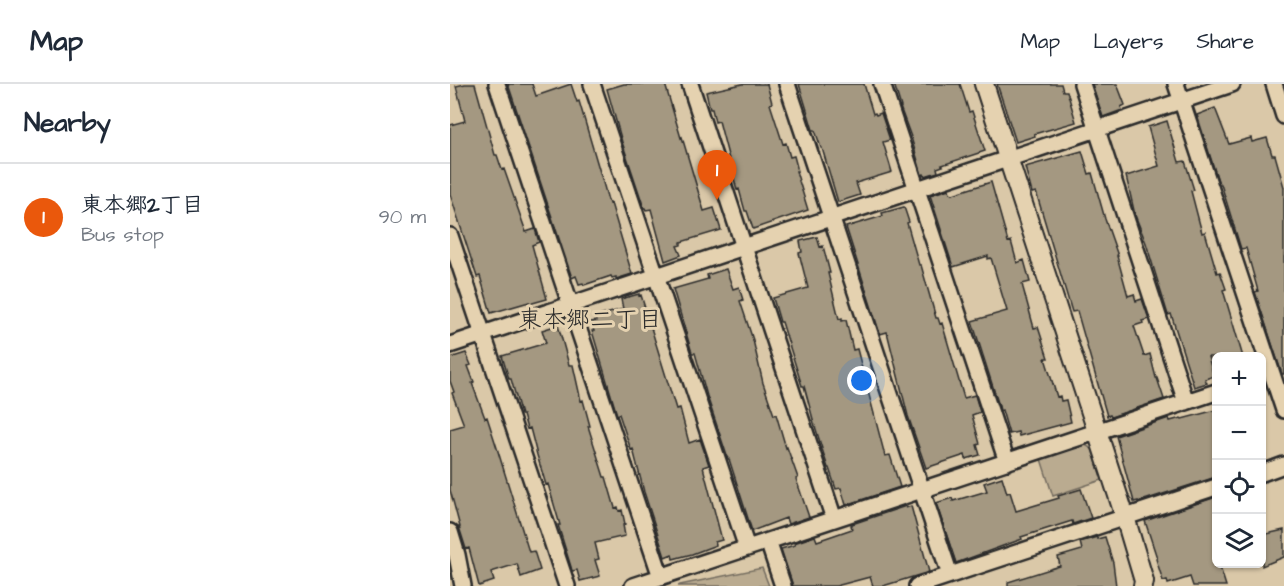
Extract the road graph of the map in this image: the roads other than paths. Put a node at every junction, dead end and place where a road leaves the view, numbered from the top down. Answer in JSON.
{"nodes":[{"id":1,"x":497,"y":84,"type":"edge"},
{"id":2,"x":592,"y":84,"type":"edge"},
{"id":3,"x":690,"y":84,"type":"edge"},
{"id":4,"x":787,"y":84,"type":"edge"},
{"id":5,"x":882,"y":84,"type":"edge"},
{"id":6,"x":984,"y":84,"type":"edge"},
{"id":7,"x":1082,"y":84,"type":"edge"},
{"id":8,"x":1176,"y":84,"type":"edge"},
{"id":9,"x":1233,"y":84,"type":"edge"},
{"id":10,"x":1274,"y":84,"type":"edge"},
{"id":11,"x":1181,"y":102,"type":"junction"},
{"id":12,"x":1284,"y":116,"type":"edge"},
{"id":13,"x":1097,"y":130,"type":"junction"},
{"id":14,"x":1008,"y":158,"type":"junction"},
{"id":15,"x":917,"y":189,"type":"junction"},
{"id":16,"x":832,"y":217,"type":"junction"},
{"id":17,"x":450,"y":236,"type":"edge"},
{"id":18,"x":744,"y":247,"type":"junction"},
{"id":19,"x":657,"y":276,"type":"junction"},
{"id":20,"x":571,"y":304,"type":"junction"},
{"id":21,"x":482,"y":335,"type":"junction"},
{"id":22,"x":450,"y":345,"type":"edge"},
{"id":23,"x":1272,"y":374,"type":"edge"},
{"id":24,"x":1212,"y":393,"type":"edge"},
{"id":25,"x":1186,"y":402,"type":"junction"},
{"id":26,"x":1284,"y":410,"type":"edge"},
{"id":27,"x":1097,"y":432,"type":"junction"},
{"id":28,"x":1007,"y":462,"type":"junction"},
{"id":29,"x":1284,"y":465,"type":"edge"},
{"id":30,"x":1266,"y":471,"type":"edge"},
{"id":31,"x":1212,"y":488,"type":"edge"},
{"id":32,"x":922,"y":490,"type":"junction"},
{"id":33,"x":1125,"y":517,"type":"junction"},
{"id":34,"x":834,"y":519,"type":"junction"},
{"id":35,"x":450,"y":532,"type":"edge"},
{"id":36,"x":768,"y":541,"type":"junction"},
{"id":37,"x":747,"y":548,"type":"junction"},
{"id":38,"x":454,"y":554,"type":"edge"},
{"id":39,"x":950,"y":575,"type":"junction"},
{"id":40,"x":661,"y":577,"type":"junction"},
{"id":41,"x":464,"y":586,"type":"edge"},
{"id":42,"x":567,"y":586,"type":"edge"},
{"id":43,"x":633,"y":586,"type":"edge"},
{"id":44,"x":783,"y":586,"type":"edge"},
{"id":45,"x":917,"y":586,"type":"edge"},
{"id":46,"x":1143,"y":586,"type":"edge"}],
"edges":[{"from":1,"to":20,"type":"street"},
{"from":2,"to":19,"type":"street"},
{"from":3,"to":18,"type":"street"},
{"from":4,"to":16,"type":"street"},
{"from":5,"to":15,"type":"street"},
{"from":6,"to":14,"type":"street"},
{"from":7,"to":13,"type":"street"},
{"from":8,"to":11,"type":"street"},
{"from":9,"to":11,"type":"street"},
{"from":10,"to":12,"type":"street"},
{"from":11,"to":13,"type":"street"},
{"from":11,"to":23,"type":"street"},
{"from":13,"to":14,"type":"street"},
{"from":13,"to":25,"type":"street"},
{"from":14,"to":15,"type":"street"},
{"from":14,"to":27,"type":"street"},
{"from":15,"to":16,"type":"street"},
{"from":15,"to":28,"type":"street"},
{"from":16,"to":18,"type":"street"},
{"from":16,"to":32,"type":"street"},
{"from":17,"to":21,"type":"street"},
{"from":18,"to":19,"type":"street"},
{"from":18,"to":34,"type":"street"},
{"from":19,"to":20,"type":"street"},
{"from":19,"to":37,"type":"street"},
{"from":20,"to":21,"type":"street"},
{"from":20,"to":40,"type":"street"},
{"from":21,"to":22,"type":"street"},
{"from":21,"to":42,"type":"street"},
{"from":23,"to":26,"type":"street"},
{"from":24,"to":25,"type":"street"},
{"from":25,"to":27,"type":"street"},
{"from":27,"to":28,"type":"street"},
{"from":27,"to":33,"type":"street"},
{"from":28,"to":32,"type":"street"},
{"from":29,"to":30,"type":"street"},
{"from":31,"to":33,"type":"street"},
{"from":32,"to":34,"type":"street"},
{"from":32,"to":39,"type":"street"},
{"from":33,"to":39,"type":"street"},
{"from":33,"to":46,"type":"street"},
{"from":34,"to":36,"type":"street"},
{"from":35,"to":38,"type":"street"},
{"from":36,"to":37,"type":"street"},
{"from":36,"to":44,"type":"street"},
{"from":37,"to":40,"type":"street"},
{"from":38,"to":41,"type":"street"},
{"from":39,"to":45,"type":"street"},
{"from":40,"to":43,"type":"street"}]}
